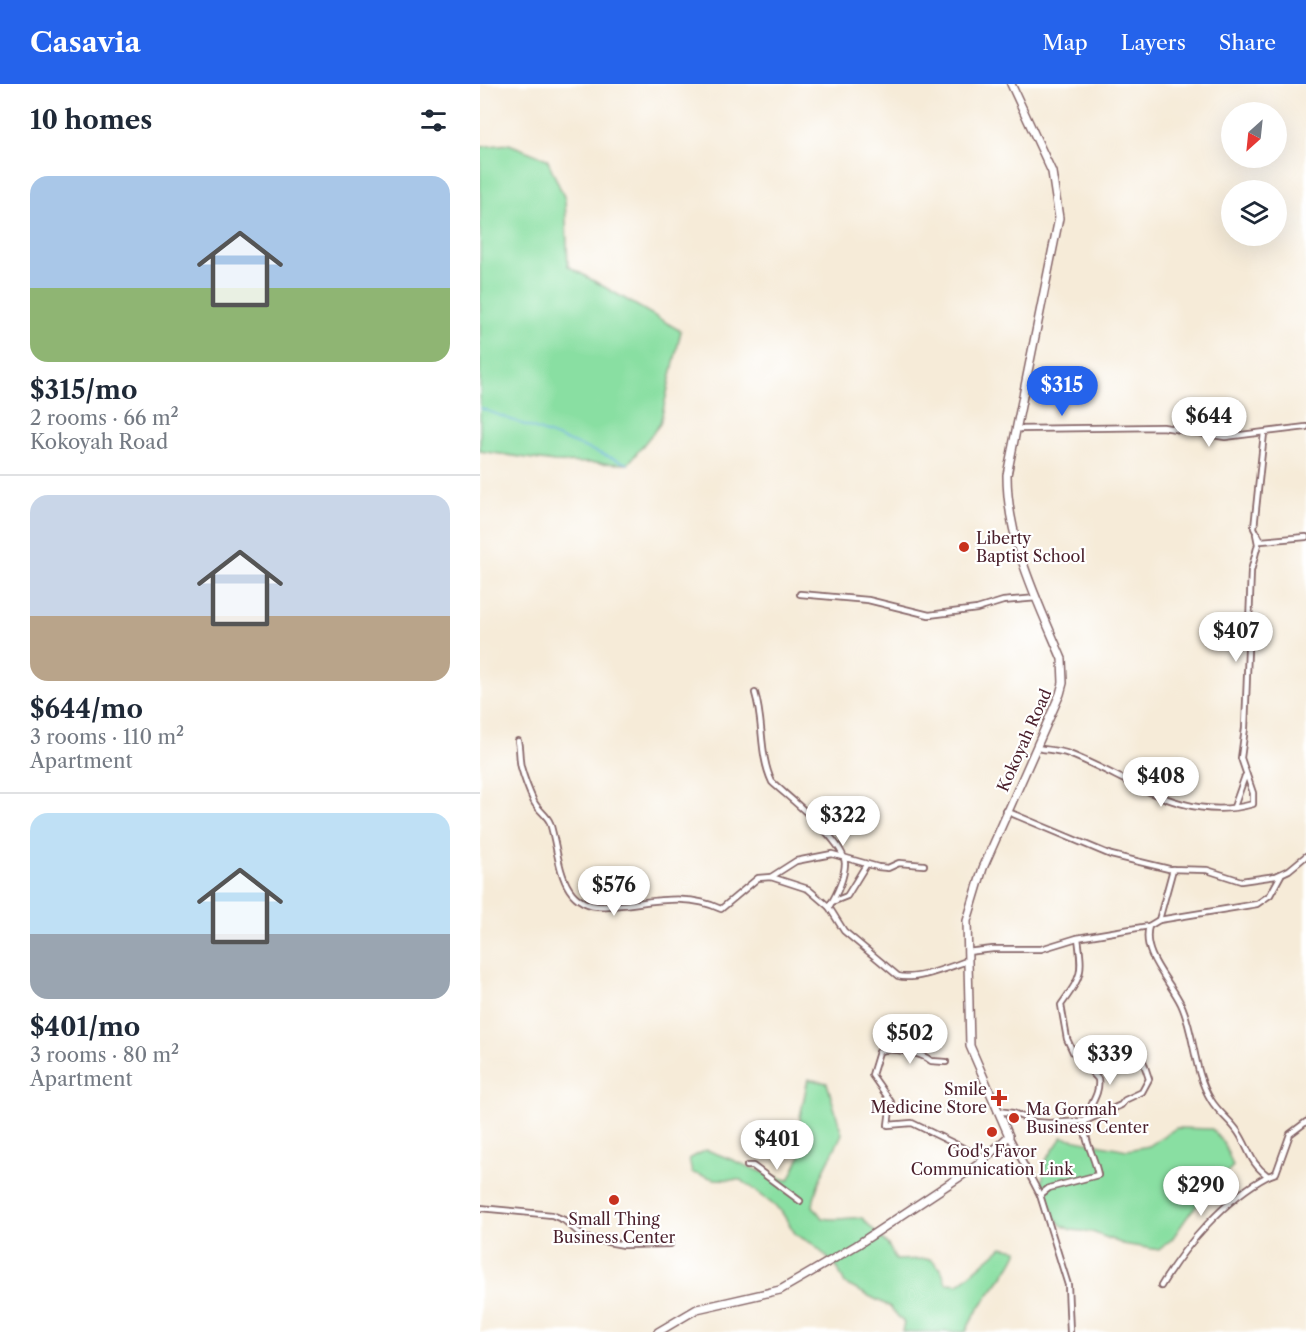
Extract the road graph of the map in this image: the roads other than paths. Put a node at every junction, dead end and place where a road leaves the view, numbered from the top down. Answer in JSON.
{"nodes":[{"id":1,"x":1011,"y":84,"type":"edge"},
{"id":2,"x":1306,"y":427,"type":"edge"},
{"id":3,"x":1016,"y":429,"type":"junction"},
{"id":4,"x":1264,"y":433,"type":"junction"},
{"id":5,"x":1256,"y":534,"type":"junction"},
{"id":6,"x":1306,"y":537,"type":"edge"},
{"id":7,"x":800,"y":594,"type":"dead end"},
{"id":8,"x":1038,"y":598,"type":"junction"},
{"id":9,"x":755,"y":693,"type":"dead end"},
{"id":10,"x":518,"y":741,"type":"dead end"},
{"id":11,"x":1037,"y":748,"type":"junction"},
{"id":12,"x":1245,"y":776,"type":"junction"},
{"id":13,"x":1234,"y":807,"type":"junction"},
{"id":14,"x":1006,"y":811,"type":"junction"},
{"id":15,"x":1306,"y":856,"type":"edge"},
{"id":16,"x":844,"y":859,"type":"junction"},
{"id":17,"x":924,"y":864,"type":"dead end"},
{"id":18,"x":866,"y":865,"type":"junction"},
{"id":19,"x":1173,"y":869,"type":"junction"},
{"id":20,"x":1282,"y":873,"type":"junction"},
{"id":21,"x":771,"y":877,"type":"junction"},
{"id":22,"x":830,"y":904,"type":"junction"},
{"id":23,"x":1159,"y":920,"type":"junction"},
{"id":24,"x":1149,"y":926,"type":"junction"},
{"id":25,"x":1078,"y":938,"type":"junction"},
{"id":26,"x":967,"y":952,"type":"junction"},
{"id":27,"x":968,"y":961,"type":"junction"},
{"id":28,"x":1137,"y":1046,"type":"dead end"},
{"id":29,"x":945,"y":1062,"type":"dead end"},
{"id":30,"x":997,"y":1111,"type":"junction"},
{"id":31,"x":1085,"y":1120,"type":"junction"},
{"id":32,"x":1306,"y":1122,"type":"edge"},
{"id":33,"x":1009,"y":1136,"type":"junction"},
{"id":34,"x":986,"y":1159,"type":"junction"},
{"id":35,"x":747,"y":1166,"type":"dead end"},
{"id":36,"x":1268,"y":1176,"type":"junction"},
{"id":37,"x":1040,"y":1195,"type":"junction"},
{"id":38,"x":800,"y":1201,"type":"dead end"},
{"id":39,"x":480,"y":1208,"type":"edge"},
{"id":40,"x":669,"y":1244,"type":"dead end"},
{"id":41,"x":1161,"y":1286,"type":"dead end"},
{"id":42,"x":658,"y":1332,"type":"edge"},
{"id":43,"x":1070,"y":1332,"type":"edge"}],
"edges":[{"from":1,"to":3,"type":"main road","name":"Kokoyah Road"},
{"from":2,"to":4,"type":"street"},
{"from":3,"to":4,"type":"street"},
{"from":3,"to":8,"type":"main road","name":"Kokoyah Road"},
{"from":4,"to":5,"type":"street"},
{"from":5,"to":6,"type":"street"},
{"from":5,"to":12,"type":"street"},
{"from":7,"to":8,"type":"street"},
{"from":8,"to":11,"type":"main road","name":"Kokoyah Road"},
{"from":9,"to":16,"type":"street"},
{"from":10,"to":21,"type":"street"},
{"from":11,"to":13,"type":"street"},
{"from":11,"to":14,"type":"main road","name":"Kokoyah Road"},
{"from":12,"to":13,"type":"street"},
{"from":12,"to":13,"type":"street"},
{"from":14,"to":19,"type":"street"},
{"from":14,"to":26,"type":"main road","name":"Kokoyah Road"},
{"from":15,"to":20,"type":"street"},
{"from":16,"to":18,"type":"street"},
{"from":16,"to":21,"type":"street"},
{"from":16,"to":22,"type":"street"},
{"from":17,"to":18,"type":"street"},
{"from":18,"to":22,"type":"street"},
{"from":19,"to":20,"type":"street"},
{"from":19,"to":23,"type":"street"},
{"from":20,"to":23,"type":"street"},
{"from":21,"to":22,"type":"street"},
{"from":22,"to":27,"type":"street"},
{"from":23,"to":24,"type":"street"},
{"from":24,"to":25,"type":"street"},
{"from":24,"to":36,"type":"street"},
{"from":25,"to":26,"type":"street"},
{"from":25,"to":31,"type":"street"},
{"from":26,"to":27,"type":"main road","name":"Kokoyah Road"},
{"from":27,"to":30,"type":"main road","name":"Kokoyah Road"},
{"from":28,"to":31,"type":"street"},
{"from":29,"to":34,"type":"street"},
{"from":30,"to":31,"type":"street"},
{"from":30,"to":33,"type":"main road","name":"Kokoyah Road"},
{"from":31,"to":37,"type":"street"},
{"from":32,"to":36,"type":"street"},
{"from":33,"to":34,"type":"main road"},
{"from":33,"to":37,"type":"street","name":"Kokoyah Road"},
{"from":34,"to":42,"type":"main road"},
{"from":35,"to":38,"type":"street"},
{"from":36,"to":41,"type":"street"},
{"from":37,"to":43,"type":"street","name":"Kokoyah Road"},
{"from":39,"to":40,"type":"street"}]}
